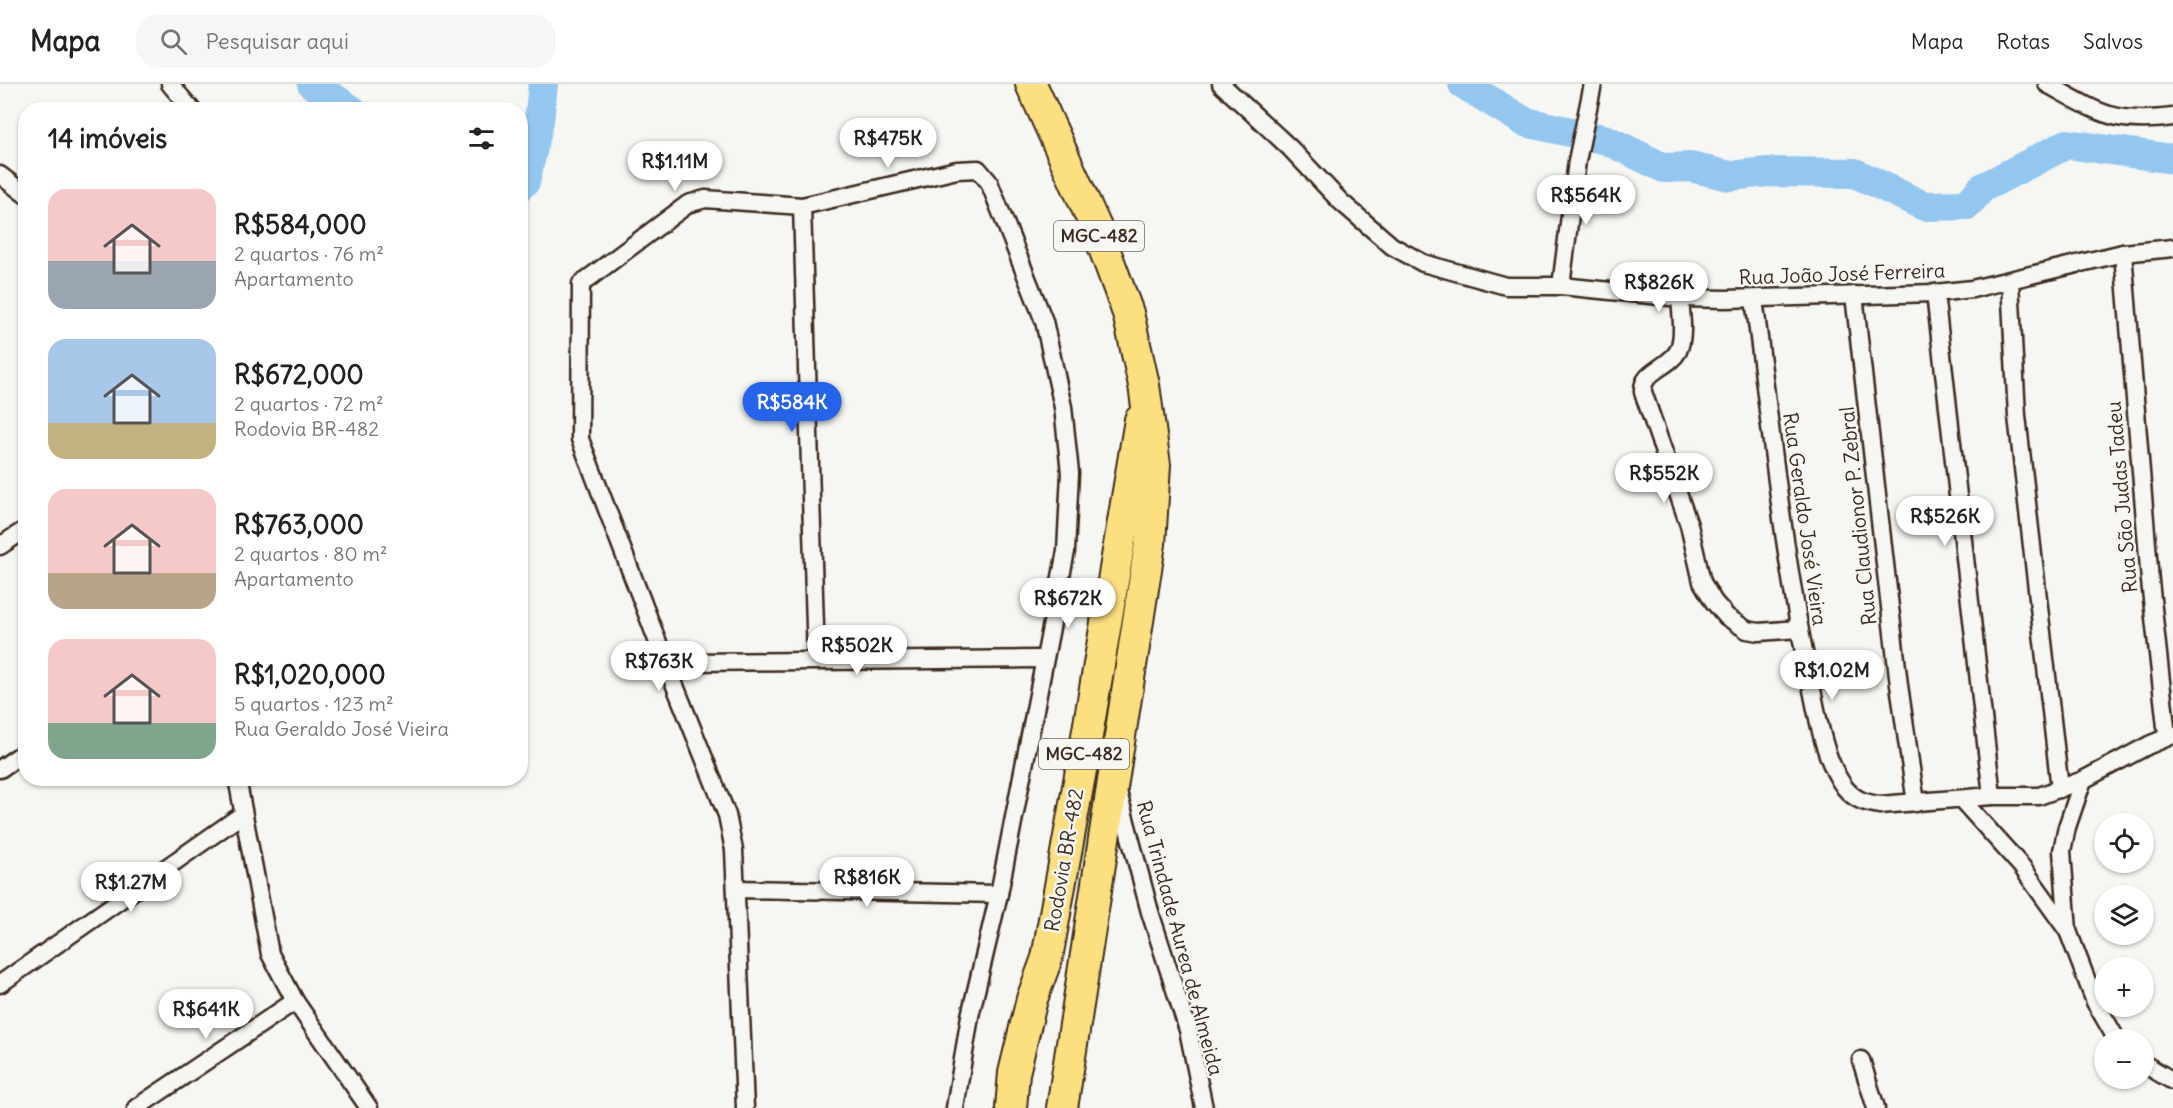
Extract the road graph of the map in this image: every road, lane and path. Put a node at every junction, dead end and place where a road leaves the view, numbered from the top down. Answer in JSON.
{"nodes":[{"id":1,"x":170,"y":84,"type":"edge"},
{"id":2,"x":1031,"y":84,"type":"edge"},
{"id":3,"x":1221,"y":84,"type":"edge"},
{"id":4,"x":1593,"y":84,"type":"edge"},
{"id":5,"x":2047,"y":84,"type":"edge"},
{"id":6,"x":185,"y":102,"type":"edge"},
{"id":7,"x":2173,"y":117,"type":"edge"},
{"id":8,"x":0,"y":175,"type":"edge"},
{"id":9,"x":18,"y":189,"type":"edge"},
{"id":10,"x":802,"y":206,"type":"junction"},
{"id":11,"x":2173,"y":248,"type":"edge"},
{"id":12,"x":2123,"y":253,"type":"junction"},
{"id":13,"x":2010,"y":281,"type":"junction"},
{"id":14,"x":1561,"y":286,"type":"junction"},
{"id":15,"x":1935,"y":293,"type":"junction"},
{"id":16,"x":1854,"y":295,"type":"junction"},
{"id":17,"x":1680,"y":298,"type":"junction"},
{"id":18,"x":1754,"y":299,"type":"junction"},
{"id":19,"x":1144,"y":396,"type":"junction"},
{"id":20,"x":18,"y":534,"type":"edge"},
{"id":21,"x":0,"y":546,"type":"edge"},
{"id":22,"x":1799,"y":629,"type":"junction"},
{"id":23,"x":1044,"y":658,"type":"junction"},
{"id":24,"x":816,"y":659,"type":"junction"},
{"id":25,"x":667,"y":666,"type":"junction"},
{"id":26,"x":2170,"y":736,"type":"edge"},
{"id":27,"x":18,"y":757,"type":"edge"},
{"id":28,"x":0,"y":769,"type":"edge"},
{"id":29,"x":1115,"y":779,"type":"junction"},
{"id":30,"x":2083,"y":780,"type":"junction"},
{"id":31,"x":238,"y":786,"type":"edge"},
{"id":32,"x":2060,"y":789,"type":"junction"},
{"id":33,"x":1992,"y":796,"type":"junction"},
{"id":34,"x":1961,"y":799,"type":"junction"},
{"id":35,"x":1916,"y":803,"type":"junction"},
{"id":36,"x":243,"y":814,"type":"junction"},
{"id":37,"x":736,"y":889,"type":"junction"},
{"id":38,"x":999,"y":894,"type":"junction"},
{"id":39,"x":2068,"y":931,"type":"junction"},
{"id":40,"x":0,"y":984,"type":"edge"},
{"id":41,"x":295,"y":1001,"type":"junction"},
{"id":42,"x":2111,"y":1029,"type":"edge"},
{"id":43,"x":1861,"y":1060,"type":"dead end"},
{"id":44,"x":2154,"y":1070,"type":"edge"},
{"id":45,"x":2173,"y":1081,"type":"edge"},
{"id":46,"x":136,"y":1108,"type":"edge"},
{"id":47,"x":369,"y":1108,"type":"edge"},
{"id":48,"x":745,"y":1108,"type":"edge"},
{"id":49,"x":955,"y":1108,"type":"edge"},
{"id":50,"x":1011,"y":1108,"type":"edge"},
{"id":51,"x":1062,"y":1108,"type":"edge"},
{"id":52,"x":1204,"y":1108,"type":"edge"},
{"id":53,"x":1876,"y":1108,"type":"edge"}],
"edges":[{"from":1,"to":6,"type":"street"},
{"from":2,"to":19,"type":"highway","name":"Rodovia BR-482","number":"MGC-482"},
{"from":3,"to":14,"type":"street","name":"Rua João José Ferreira"},
{"from":4,"to":14,"type":"street"},
{"from":5,"to":7,"type":"street"},
{"from":8,"to":9,"type":"street"},
{"from":10,"to":23,"type":"street"},
{"from":10,"to":24,"type":"street"},
{"from":10,"to":25,"type":"street"},
{"from":11,"to":12,"type":"street","name":"Rua João José Ferreira"},
{"from":12,"to":13,"type":"street","name":"Rua João José Ferreira"},
{"from":12,"to":26,"type":"street","name":"Rua São Judas Tadeu"},
{"from":13,"to":15,"type":"street","name":"Rua João José Ferreira"},
{"from":13,"to":32,"type":"street"},
{"from":14,"to":17,"type":"street","name":"Rua João José Ferreira"},
{"from":15,"to":16,"type":"street","name":"Rua João José Ferreira"},
{"from":15,"to":33,"type":"street"},
{"from":16,"to":18,"type":"street","name":"Rua João José Ferreira"},
{"from":16,"to":35,"type":"street","name":"Rua Claudionor P. Zebral"},
{"from":17,"to":18,"type":"street","name":"Rua João José Ferreira"},
{"from":17,"to":22,"type":"street"},
{"from":18,"to":22,"type":"street","name":"Rua Geraldo José Vieira"},
{"from":19,"to":29,"type":"highway","name":"Rodovia BR-482","number":"MGC-482"},
{"from":19,"to":50,"type":"highway","name":"Rodovia BR-482","number":"MGC-482"},
{"from":20,"to":21,"type":"street"},
{"from":22,"to":35,"type":"street","name":"Rua Geraldo José Vieira"},
{"from":23,"to":24,"type":"street"},
{"from":23,"to":38,"type":"street"},
{"from":24,"to":25,"type":"street"},
{"from":25,"to":37,"type":"street"},
{"from":26,"to":30,"type":"street","name":"Rua Geraldo José Vieira"},
{"from":27,"to":28,"type":"street"},
{"from":29,"to":51,"type":"highway","name":"Rodovia BR-482","number":"MGC-482"},
{"from":29,"to":52,"type":"street","name":"Rua Trindade Aurea de Almeida"},
{"from":30,"to":32,"type":"street","name":"Rua Geraldo José Vieira"},
{"from":30,"to":39,"type":"street"},
{"from":31,"to":36,"type":"street"},
{"from":32,"to":33,"type":"street","name":"Rua Geraldo José Vieira"},
{"from":33,"to":34,"type":"street","name":"Rua Geraldo José Vieira"},
{"from":34,"to":35,"type":"street","name":"Rua Geraldo José Vieira"},
{"from":34,"to":39,"type":"street"},
{"from":36,"to":40,"type":"street"},
{"from":36,"to":41,"type":"street"},
{"from":37,"to":38,"type":"street"},
{"from":37,"to":48,"type":"street"},
{"from":38,"to":49,"type":"street"},
{"from":39,"to":42,"type":"street"},
{"from":41,"to":46,"type":"street"},
{"from":41,"to":47,"type":"street"},
{"from":43,"to":53,"type":"street"},
{"from":44,"to":45,"type":"street"}]}
